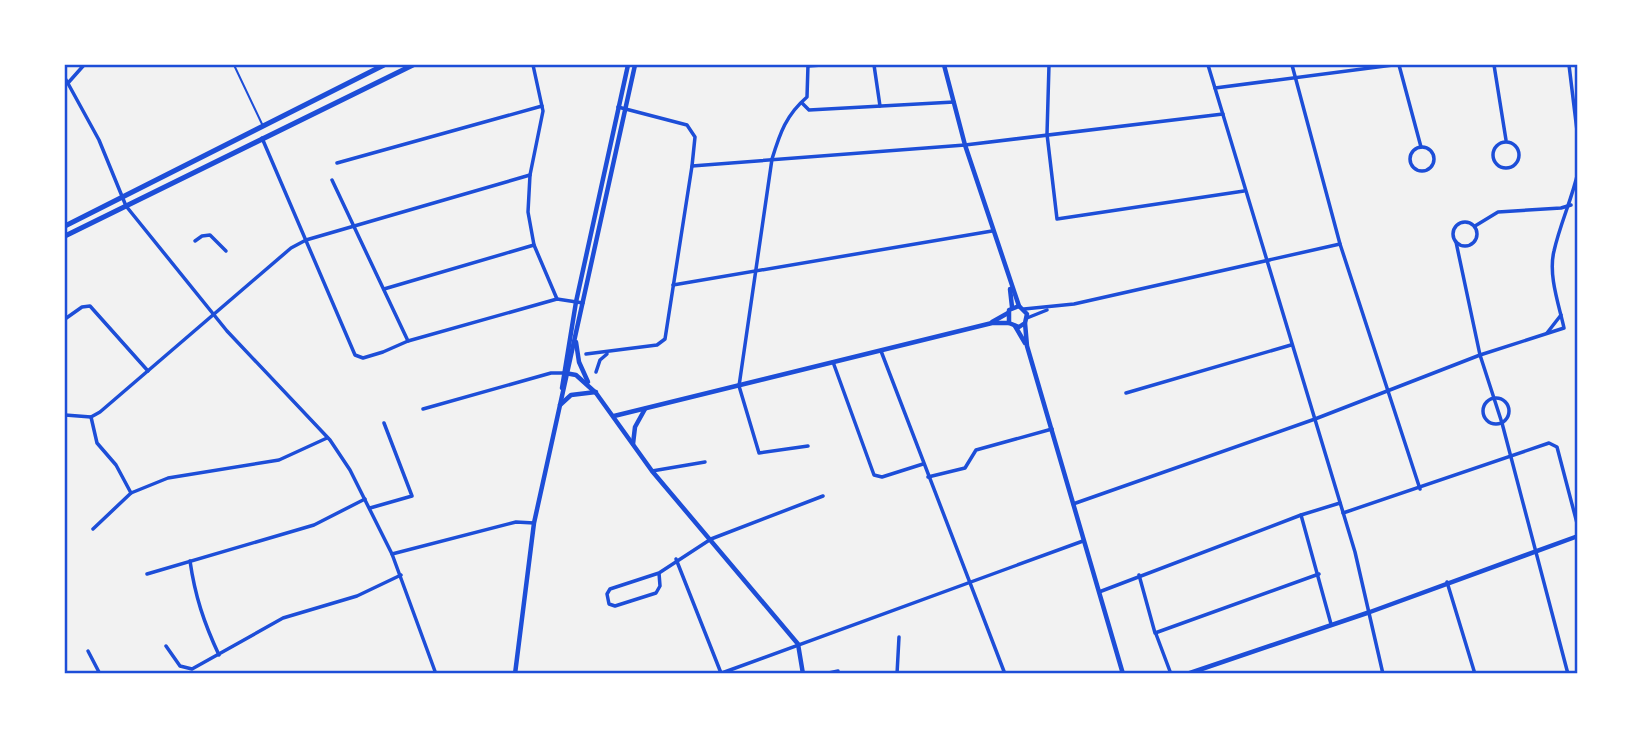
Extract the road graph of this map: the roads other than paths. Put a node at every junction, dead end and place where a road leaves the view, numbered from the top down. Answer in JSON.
{"nodes":[{"id":1,"x":84,"y":65,"type":"edge"},
{"id":2,"x":234,"y":65,"type":"edge"},
{"id":3,"x":384,"y":65,"type":"edge"},
{"id":4,"x":413,"y":65,"type":"edge"},
{"id":5,"x":533,"y":65,"type":"edge"},
{"id":6,"x":628,"y":65,"type":"edge"},
{"id":7,"x":635,"y":65,"type":"edge"},
{"id":8,"x":822,"y":65,"type":"edge"},
{"id":9,"x":874,"y":65,"type":"edge"},
{"id":10,"x":944,"y":65,"type":"edge"},
{"id":11,"x":1049,"y":65,"type":"edge"},
{"id":12,"x":1208,"y":65,"type":"edge"},
{"id":13,"x":1292,"y":65,"type":"edge"},
{"id":14,"x":1393,"y":65,"type":"edge"},
{"id":15,"x":1399,"y":65,"type":"edge"},
{"id":16,"x":1494,"y":65,"type":"edge"},
{"id":17,"x":1569,"y":65,"type":"edge"},
{"id":18,"x":808,"y":66,"type":"edge"},
{"id":19,"x":1296,"y":77,"type":"junction"},
{"id":20,"x":65,"y":78,"type":"edge"},
{"id":21,"x":68,"y":83,"type":"junction"},
{"id":22,"x":1215,"y":89,"type":"junction"},
{"id":23,"x":801,"y":102,"type":"junction"},
{"id":24,"x":954,"y":102,"type":"junction"},
{"id":25,"x":542,"y":106,"type":"junction"},
{"id":26,"x":880,"y":106,"type":"junction"},
{"id":27,"x":618,"y":107,"type":"junction"},
{"id":28,"x":625,"y":108,"type":"junction"},
{"id":29,"x":1223,"y":114,"type":"junction"},
{"id":30,"x":262,"y":125,"type":"junction"},
{"id":31,"x":1047,"y":134,"type":"junction"},
{"id":32,"x":262,"y":138,"type":"junction"},
{"id":33,"x":1578,"y":139,"type":"edge"},
{"id":34,"x":1506,"y":141,"type":"junction"},
{"id":35,"x":965,"y":145,"type":"junction"},
{"id":36,"x":1421,"y":147,"type":"junction"},
{"id":37,"x":772,"y":159,"type":"junction"},
{"id":38,"x":337,"y":163,"type":"dead end"},
{"id":39,"x":692,"y":166,"type":"junction"},
{"id":40,"x":1578,"y":172,"type":"edge"},
{"id":41,"x":530,"y":175,"type":"junction"},
{"id":42,"x":332,"y":180,"type":"dead end"},
{"id":43,"x":1244,"y":191,"type":"junction"},
{"id":44,"x":121,"y":199,"type":"junction"},
{"id":45,"x":1571,"y":205,"type":"junction"},
{"id":46,"x":124,"y":207,"type":"junction"},
{"id":47,"x":65,"y":226,"type":"edge"},
{"id":48,"x":1475,"y":226,"type":"junction"},
{"id":49,"x":355,"y":229,"type":"junction"},
{"id":50,"x":992,"y":231,"type":"junction"},
{"id":51,"x":65,"y":236,"type":"edge"},
{"id":52,"x":306,"y":240,"type":"junction"},
{"id":53,"x":195,"y":241,"type":"dead end"},
{"id":54,"x":1456,"y":242,"type":"junction"},
{"id":55,"x":1340,"y":244,"type":"junction"},
{"id":56,"x":534,"y":245,"type":"junction"},
{"id":57,"x":226,"y":251,"type":"dead end"},
{"id":58,"x":1265,"y":260,"type":"junction"},
{"id":59,"x":758,"y":272,"type":"junction"},
{"id":60,"x":673,"y":285,"type":"junction"},
{"id":61,"x":1010,"y":285,"type":"junction"},
{"id":62,"x":384,"y":289,"type":"junction"},
{"id":63,"x":557,"y":299,"type":"junction"},
{"id":64,"x":576,"y":302,"type":"junction"},
{"id":65,"x":583,"y":303,"type":"junction"},
{"id":66,"x":1012,"y":307,"type":"junction"},
{"id":67,"x":1022,"y":307,"type":"junction"},
{"id":68,"x":1049,"y":309,"type":"junction"},
{"id":69,"x":1007,"y":313,"type":"junction"},
{"id":70,"x":215,"y":315,"type":"junction"},
{"id":71,"x":1561,"y":316,"type":"junction"},
{"id":72,"x":65,"y":319,"type":"edge"},
{"id":73,"x":1026,"y":321,"type":"junction"},
{"id":74,"x":992,"y":323,"type":"junction"},
{"id":75,"x":1009,"y":323,"type":"junction"},
{"id":76,"x":1015,"y":326,"type":"junction"},
{"id":77,"x":1577,"y":331,"type":"edge"},
{"id":78,"x":1547,"y":333,"type":"junction"},
{"id":79,"x":1578,"y":339,"type":"edge"},
{"id":80,"x":408,"y":341,"type":"junction"},
{"id":81,"x":576,"y":342,"type":"junction"},
{"id":82,"x":1291,"y":345,"type":"junction"},
{"id":83,"x":1027,"y":346,"type":"junction"},
{"id":84,"x":881,"y":351,"type":"junction"},
{"id":85,"x":608,"y":353,"type":"junction"},
{"id":86,"x":586,"y":354,"type":"dead end"},
{"id":87,"x":1480,"y":355,"type":"junction"},
{"id":88,"x":833,"y":362,"type":"junction"},
{"id":89,"x":148,"y":371,"type":"junction"},
{"id":90,"x":596,"y":372,"type":"dead end"},
{"id":91,"x":567,"y":373,"type":"junction"},
{"id":92,"x":590,"y":386,"type":"junction"},
{"id":93,"x":739,"y":386,"type":"junction"},
{"id":94,"x":1387,"y":392,"type":"junction"},
{"id":95,"x":596,"y":393,"type":"junction"},
{"id":96,"x":1126,"y":393,"type":"dead end"},
{"id":97,"x":1495,"y":398,"type":"junction"},
{"id":98,"x":560,"y":406,"type":"junction"},
{"id":99,"x":423,"y":409,"type":"dead end"},
{"id":100,"x":645,"y":409,"type":"junction"},
{"id":101,"x":65,"y":415,"type":"edge"},
{"id":102,"x":614,"y":416,"type":"junction"},
{"id":103,"x":91,"y":417,"type":"junction"},
{"id":104,"x":1315,"y":419,"type":"junction"},
{"id":105,"x":384,"y":423,"type":"dead end"},
{"id":106,"x":1502,"y":423,"type":"junction"},
{"id":107,"x":1052,"y":429,"type":"junction"},
{"id":108,"x":327,"y":438,"type":"junction"},
{"id":109,"x":633,"y":445,"type":"junction"},
{"id":110,"x":808,"y":446,"type":"dead end"},
{"id":111,"x":1511,"y":457,"type":"junction"},
{"id":112,"x":705,"y":462,"type":"dead end"},
{"id":113,"x":923,"y":464,"type":"junction"},
{"id":114,"x":652,"y":471,"type":"junction"},
{"id":115,"x":928,"y":477,"type":"junction"},
{"id":116,"x":1420,"y":489,"type":"junction"},
{"id":117,"x":131,"y":493,"type":"junction"},
{"id":118,"x":823,"y":496,"type":"dead end"},
{"id":119,"x":365,"y":499,"type":"junction"},
{"id":120,"x":1340,"y":503,"type":"junction"},
{"id":121,"x":1073,"y":504,"type":"junction"},
{"id":122,"x":370,"y":508,"type":"junction"},
{"id":123,"x":1343,"y":513,"type":"junction"},
{"id":124,"x":1301,"y":515,"type":"junction"},
{"id":125,"x":534,"y":523,"type":"junction"},
{"id":126,"x":1578,"y":527,"type":"edge"},
{"id":127,"x":93,"y":529,"type":"dead end"},
{"id":128,"x":1578,"y":536,"type":"edge"},
{"id":129,"x":711,"y":539,"type":"junction"},
{"id":130,"x":1083,"y":541,"type":"junction"},
{"id":131,"x":1537,"y":551,"type":"junction"},
{"id":132,"x":392,"y":554,"type":"junction"},
{"id":133,"x":676,"y":559,"type":"junction"},
{"id":134,"x":190,"y":561,"type":"junction"},
{"id":135,"x":659,"y":573,"type":"junction"},
{"id":136,"x":147,"y":574,"type":"dead end"},
{"id":137,"x":1319,"y":574,"type":"junction"},
{"id":138,"x":401,"y":575,"type":"junction"},
{"id":139,"x":1139,"y":575,"type":"junction"},
{"id":140,"x":970,"y":582,"type":"junction"},
{"id":141,"x":1447,"y":582,"type":"junction"},
{"id":142,"x":1098,"y":592,"type":"junction"},
{"id":143,"x":1370,"y":612,"type":"junction"},
{"id":144,"x":1331,"y":624,"type":"junction"},
{"id":145,"x":1155,"y":633,"type":"junction"},
{"id":146,"x":899,"y":637,"type":"dead end"},
{"id":147,"x":798,"y":644,"type":"junction"},
{"id":148,"x":166,"y":646,"type":"dead end"},
{"id":149,"x":88,"y":651,"type":"dead end"},
{"id":150,"x":219,"y":655,"type":"junction"},
{"id":151,"x":838,"y":671,"type":"dead end"},
{"id":152,"x":100,"y":674,"type":"edge"},
{"id":153,"x":436,"y":674,"type":"edge"},
{"id":154,"x":516,"y":674,"type":"edge"},
{"id":155,"x":720,"y":674,"type":"edge"},
{"id":156,"x":803,"y":674,"type":"edge"},
{"id":157,"x":824,"y":674,"type":"edge"},
{"id":158,"x":897,"y":674,"type":"edge"},
{"id":159,"x":1005,"y":674,"type":"edge"},
{"id":160,"x":1123,"y":674,"type":"edge"},
{"id":161,"x":1171,"y":674,"type":"edge"},
{"id":162,"x":1186,"y":674,"type":"edge"},
{"id":163,"x":1384,"y":674,"type":"edge"},
{"id":164,"x":1475,"y":674,"type":"edge"},
{"id":165,"x":1568,"y":674,"type":"edge"}],
"edges":[{"from":1,"to":21,"type":"street"},
{"from":2,"to":30,"type":"lane"},
{"from":3,"to":30,"type":"main road"},
{"from":4,"to":32,"type":"main road"},
{"from":5,"to":25,"type":"street"},
{"from":6,"to":27,"type":"street"},
{"from":7,"to":28,"type":"street"},
{"from":8,"to":18,"type":"street"},
{"from":9,"to":26,"type":"street"},
{"from":10,"to":24,"type":"street"},
{"from":11,"to":31,"type":"street"},
{"from":12,"to":22,"type":"street"},
{"from":13,"to":19,"type":"street"},
{"from":14,"to":19,"type":"street"},
{"from":15,"to":36,"type":"street"},
{"from":16,"to":34,"type":"street"},
{"from":17,"to":33,"type":"street"},
{"from":18,"to":23,"type":"street"},
{"from":19,"to":22,"type":"street"},
{"from":19,"to":55,"type":"street"},
{"from":20,"to":21,"type":"street"},
{"from":21,"to":44,"type":"street"},
{"from":22,"to":29,"type":"street"},
{"from":23,"to":26,"type":"street"},
{"from":23,"to":37,"type":"street"},
{"from":24,"to":26,"type":"street"},
{"from":24,"to":35,"type":"street"},
{"from":25,"to":38,"type":"street"},
{"from":25,"to":41,"type":"street"},
{"from":27,"to":28,"type":"street"},
{"from":27,"to":64,"type":"street"},
{"from":28,"to":39,"type":"street"},
{"from":28,"to":65,"type":"street"},
{"from":29,"to":31,"type":"street"},
{"from":29,"to":43,"type":"street"},
{"from":30,"to":44,"type":"main road"},
{"from":31,"to":35,"type":"street"},
{"from":31,"to":43,"type":"street"},
{"from":32,"to":46,"type":"main road"},
{"from":32,"to":52,"type":"street"},
{"from":34,"to":34,"type":"street"},
{"from":35,"to":37,"type":"street"},
{"from":35,"to":50,"type":"street"},
{"from":36,"to":36,"type":"street"},
{"from":37,"to":39,"type":"street"},
{"from":37,"to":59,"type":"street"},
{"from":39,"to":60,"type":"street"},
{"from":40,"to":45,"type":"street"},
{"from":41,"to":49,"type":"street"},
{"from":41,"to":56,"type":"street"},
{"from":42,"to":49,"type":"street"},
{"from":43,"to":58,"type":"street"},
{"from":44,"to":46,"type":"street"},
{"from":44,"to":47,"type":"main road"},
{"from":45,"to":48,"type":"street"},
{"from":45,"to":71,"type":"street"},
{"from":46,"to":51,"type":"main road"},
{"from":46,"to":70,"type":"street"},
{"from":48,"to":54,"type":"street"},
{"from":48,"to":54,"type":"street"},
{"from":49,"to":52,"type":"street"},
{"from":49,"to":62,"type":"street"},
{"from":50,"to":59,"type":"street"},
{"from":50,"to":61,"type":"street"},
{"from":52,"to":70,"type":"street"},
{"from":52,"to":80,"type":"street"},
{"from":53,"to":57,"type":"street"},
{"from":54,"to":87,"type":"street"},
{"from":55,"to":58,"type":"street"},
{"from":55,"to":94,"type":"street"},
{"from":56,"to":62,"type":"street"},
{"from":56,"to":63,"type":"street"},
{"from":58,"to":68,"type":"street"},
{"from":58,"to":82,"type":"street"},
{"from":59,"to":60,"type":"street"},
{"from":59,"to":93,"type":"street"},
{"from":60,"to":85,"type":"street"},
{"from":61,"to":66,"type":"street"},
{"from":61,"to":67,"type":"street"},
{"from":62,"to":80,"type":"street"},
{"from":63,"to":64,"type":"street"},
{"from":63,"to":80,"type":"street"},
{"from":64,"to":65,"type":"street"},
{"from":64,"to":91,"type":"street"},
{"from":65,"to":81,"type":"street"},
{"from":66,"to":67,"type":"street"},
{"from":66,"to":69,"type":"street"},
{"from":67,"to":68,"type":"street"},
{"from":67,"to":73,"type":"street"},
{"from":68,"to":73,"type":"street"},
{"from":69,"to":74,"type":"street"},
{"from":69,"to":75,"type":"street"},
{"from":70,"to":89,"type":"street"},
{"from":70,"to":108,"type":"street"},
{"from":71,"to":78,"type":"street"},
{"from":71,"to":78,"type":"street"},
{"from":72,"to":89,"type":"street"},
{"from":73,"to":76,"type":"street"},
{"from":73,"to":83,"type":"street"},
{"from":74,"to":75,"type":"street"},
{"from":74,"to":84,"type":"street"},
{"from":75,"to":76,"type":"street"},
{"from":76,"to":83,"type":"street"},
{"from":77,"to":79,"type":"street"},
{"from":78,"to":87,"type":"street"},
{"from":81,"to":91,"type":"street"},
{"from":81,"to":92,"type":"street"},
{"from":82,"to":96,"type":"street"},
{"from":82,"to":104,"type":"street"},
{"from":83,"to":107,"type":"street"},
{"from":84,"to":88,"type":"street"},
{"from":84,"to":113,"type":"street"},
{"from":85,"to":86,"type":"street"},
{"from":85,"to":90,"type":"street"},
{"from":87,"to":94,"type":"street"},
{"from":87,"to":97,"type":"street"},
{"from":88,"to":93,"type":"street"},
{"from":88,"to":113,"type":"street"},
{"from":89,"to":103,"type":"street"},
{"from":91,"to":92,"type":"street"},
{"from":91,"to":98,"type":"street"},
{"from":91,"to":99,"type":"street"},
{"from":92,"to":95,"type":"street"},
{"from":93,"to":100,"type":"street"},
{"from":93,"to":110,"type":"street"},
{"from":94,"to":104,"type":"street"},
{"from":94,"to":116,"type":"street"},
{"from":95,"to":98,"type":"street"},
{"from":95,"to":102,"type":"street"},
{"from":97,"to":106,"type":"street"},
{"from":97,"to":106,"type":"street"},
{"from":97,"to":106,"type":"street"},
{"from":98,"to":125,"type":"street"},
{"from":100,"to":102,"type":"street"},
{"from":100,"to":109,"type":"street"},
{"from":101,"to":103,"type":"street"},
{"from":102,"to":109,"type":"street"},
{"from":103,"to":117,"type":"street"},
{"from":104,"to":120,"type":"street"},
{"from":104,"to":121,"type":"street"},
{"from":105,"to":122,"type":"street"},
{"from":106,"to":111,"type":"street"},
{"from":107,"to":115,"type":"street"},
{"from":107,"to":121,"type":"street"},
{"from":108,"to":117,"type":"street"},
{"from":108,"to":119,"type":"street"},
{"from":109,"to":114,"type":"street"},
{"from":111,"to":116,"type":"street"},
{"from":111,"to":126,"type":"street"},
{"from":111,"to":131,"type":"street"},
{"from":112,"to":114,"type":"street"},
{"from":113,"to":115,"type":"street"},
{"from":114,"to":129,"type":"street"},
{"from":115,"to":140,"type":"street"},
{"from":116,"to":123,"type":"street"},
{"from":117,"to":127,"type":"street"},
{"from":118,"to":129,"type":"street"},
{"from":119,"to":122,"type":"street"},
{"from":119,"to":134,"type":"street"},
{"from":120,"to":123,"type":"street"},
{"from":120,"to":124,"type":"street"},
{"from":121,"to":130,"type":"street"},
{"from":122,"to":132,"type":"street"},
{"from":123,"to":143,"type":"street"},
{"from":124,"to":137,"type":"street"},
{"from":124,"to":139,"type":"street"},
{"from":125,"to":132,"type":"street"},
{"from":125,"to":154,"type":"street"},
{"from":128,"to":131,"type":"street"},
{"from":129,"to":133,"type":"street"},
{"from":129,"to":147,"type":"street"},
{"from":130,"to":140,"type":"street"},
{"from":130,"to":142,"type":"street"},
{"from":131,"to":141,"type":"street"},
{"from":131,"to":165,"type":"street"},
{"from":132,"to":138,"type":"street"},
{"from":133,"to":135,"type":"street"},
{"from":133,"to":155,"type":"street"},
{"from":134,"to":136,"type":"street"},
{"from":134,"to":150,"type":"street"},
{"from":135,"to":135,"type":"street"},
{"from":137,"to":144,"type":"street"},
{"from":137,"to":145,"type":"street"},
{"from":138,"to":150,"type":"street"},
{"from":138,"to":153,"type":"street"},
{"from":139,"to":142,"type":"street"},
{"from":139,"to":145,"type":"street"},
{"from":140,"to":147,"type":"street"},
{"from":140,"to":159,"type":"street"},
{"from":141,"to":143,"type":"street"},
{"from":141,"to":164,"type":"street"},
{"from":142,"to":160,"type":"street"},
{"from":143,"to":144,"type":"street"},
{"from":143,"to":163,"type":"street"},
{"from":144,"to":162,"type":"street"},
{"from":145,"to":161,"type":"street"},
{"from":146,"to":158,"type":"street"},
{"from":147,"to":155,"type":"street"},
{"from":147,"to":156,"type":"street"},
{"from":148,"to":150,"type":"street"},
{"from":149,"to":152,"type":"street"},
{"from":151,"to":157,"type":"street"}]}
